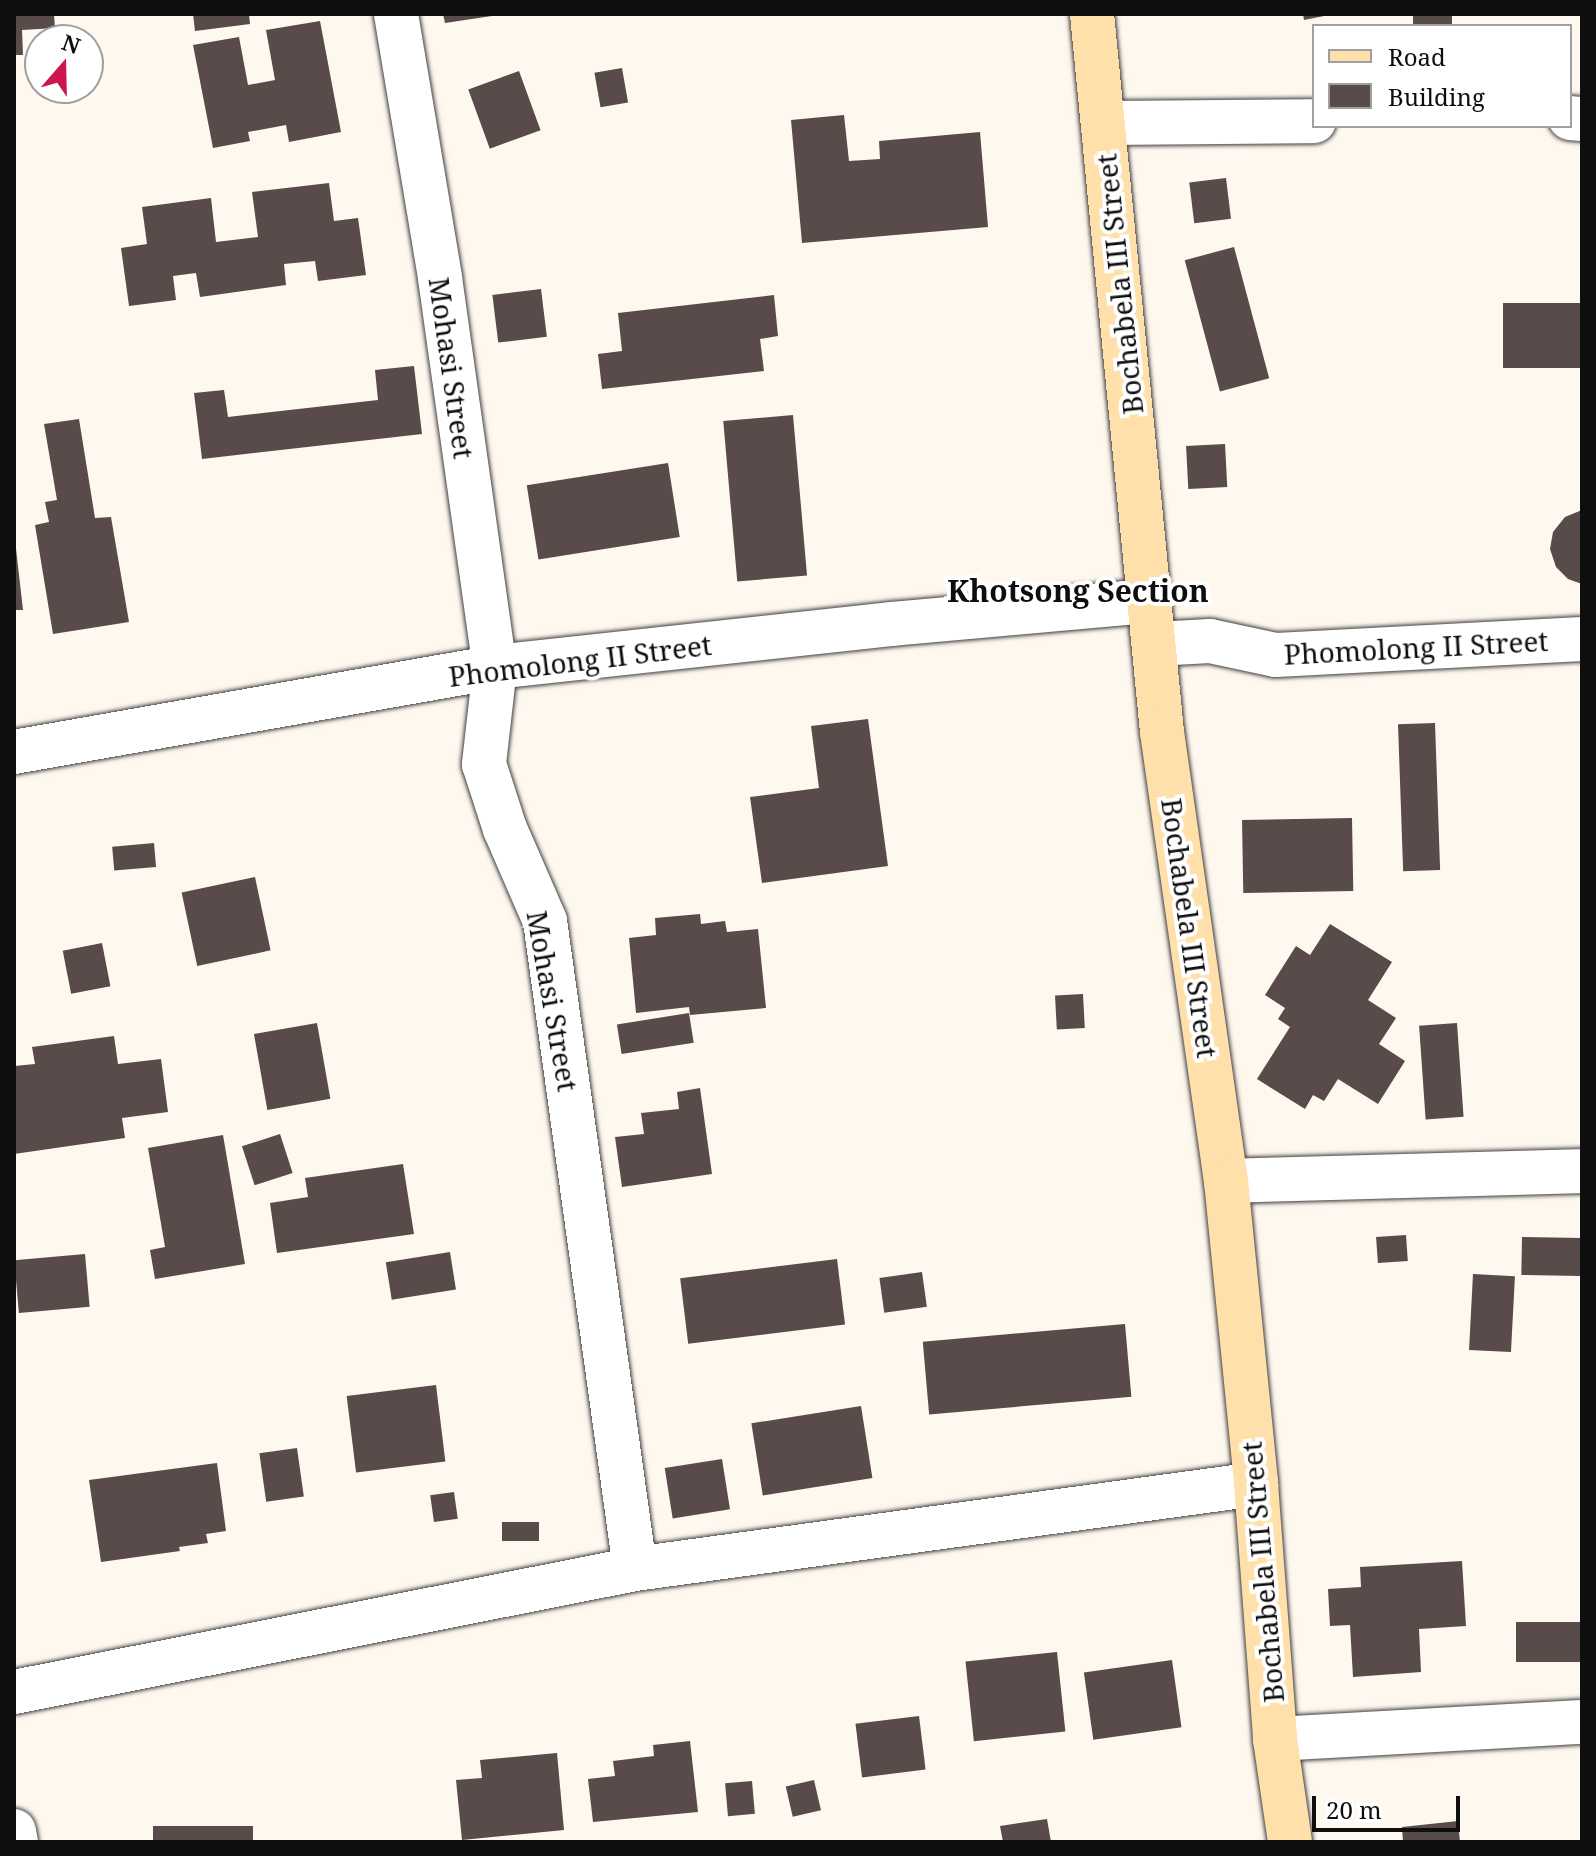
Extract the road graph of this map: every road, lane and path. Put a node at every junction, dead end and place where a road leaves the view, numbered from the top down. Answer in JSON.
{"nodes":[{"id":1,"x":396,"y":14,"type":"edge"},
{"id":2,"x":1092,"y":14,"type":"edge"},
{"id":3,"x":1312,"y":121,"type":"edge"},
{"id":4,"x":1103,"y":123,"type":"junction"},
{"id":5,"x":1151,"y":601,"type":"junction"},
{"id":6,"x":1582,"y":639,"type":"edge"},
{"id":7,"x":1155,"y":644,"type":"junction"},
{"id":8,"x":495,"y":667,"type":"junction"},
{"id":9,"x":14,"y":752,"type":"edge"},
{"id":10,"x":1582,"y":1171,"type":"edge"},
{"id":11,"x":1226,"y":1181,"type":"junction"},
{"id":12,"x":1256,"y":1484,"type":"junction"},
{"id":13,"x":635,"y":1569,"type":"junction"},
{"id":14,"x":14,"y":1692,"type":"edge"},
{"id":15,"x":1582,"y":1722,"type":"edge"},
{"id":16,"x":1275,"y":1739,"type":"junction"},
{"id":17,"x":14,"y":1831,"type":"edge"},
{"id":18,"x":16,"y":1842,"type":"edge"},
{"id":19,"x":1290,"y":1842,"type":"edge"}],
"edges":[{"from":1,"to":8,"type":"street","name":"Mohasi Street"},
{"from":2,"to":4,"type":"street","name":"Bochabela III Street"},
{"from":3,"to":4,"type":"street"},
{"from":4,"to":5,"type":"street","name":"Bochabela III Street"},
{"from":5,"to":7,"type":"street","name":"Bochabela III Street"},
{"from":5,"to":8,"type":"street","name":"Phomolong II Street"},
{"from":6,"to":7,"type":"street","name":"Phomolong II Street"},
{"from":7,"to":11,"type":"street","name":"Bochabela III Street"},
{"from":8,"to":9,"type":"street","name":"Phomolong II Street"},
{"from":8,"to":13,"type":"street","name":"Mohasi Street"},
{"from":10,"to":11,"type":"street"},
{"from":11,"to":12,"type":"street","name":"Bochabela III Street"},
{"from":12,"to":13,"type":"street"},
{"from":12,"to":16,"type":"street","name":"Bochabela III Street"},
{"from":13,"to":14,"type":"street"},
{"from":15,"to":16,"type":"street"},
{"from":16,"to":19,"type":"street","name":"Bochabela III Street"},
{"from":17,"to":18,"type":"street"}]}
